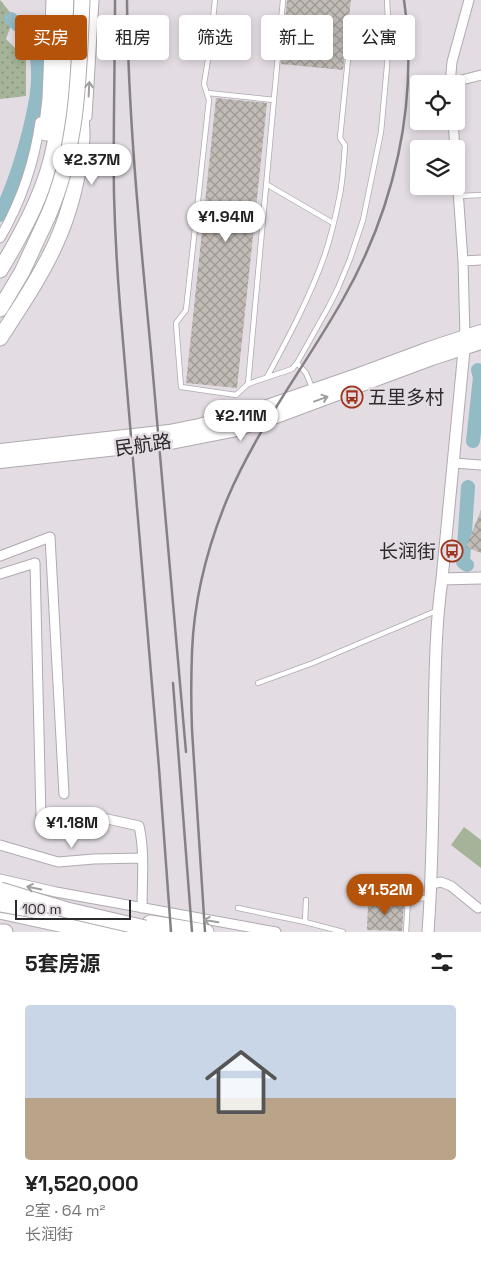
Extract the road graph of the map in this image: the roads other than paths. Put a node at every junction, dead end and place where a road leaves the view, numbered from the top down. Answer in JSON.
{"nodes":[{"id":1,"x":48,"y":0,"type":"edge"},
{"id":2,"x":54,"y":0,"type":"edge"},
{"id":3,"x":67,"y":0,"type":"edge"},
{"id":4,"x":81,"y":0,"type":"edge"},
{"id":5,"x":94,"y":0,"type":"edge"},
{"id":6,"x":215,"y":0,"type":"edge"},
{"id":7,"x":282,"y":0,"type":"edge"},
{"id":8,"x":386,"y":0,"type":"edge"},
{"id":9,"x":469,"y":0,"type":"edge"},
{"id":10,"x":53,"y":15,"type":"edge"},
{"id":11,"x":80,"y":15,"type":"edge"},
{"id":12,"x":51,"y":60,"type":"edge"},
{"id":13,"x":56,"y":60,"type":"edge"},
{"id":14,"x":77,"y":60,"type":"edge"},
{"id":15,"x":78,"y":60,"type":"edge"},
{"id":16,"x":348,"y":60,"type":"edge"},
{"id":17,"x":451,"y":75,"type":"edge"},
{"id":18,"x":481,"y":75,"type":"edge"},
{"id":19,"x":465,"y":79,"type":"edge"},
{"id":20,"x":208,"y":93,"type":"junction"},
{"id":21,"x":274,"y":100,"type":"junction"},
{"id":22,"x":59,"y":117,"type":"junction"},
{"id":23,"x":266,"y":184,"type":"junction"},
{"id":24,"x":481,"y":195,"type":"edge"},
{"id":25,"x":39,"y":196,"type":"junction"},
{"id":26,"x":459,"y":196,"type":"joint"},
{"id":27,"x":48,"y":216,"type":"junction"},
{"id":28,"x":333,"y":223,"type":"junction"},
{"id":29,"x":0,"y":238,"type":"edge"},
{"id":30,"x":0,"y":252,"type":"edge"},
{"id":31,"x":0,"y":257,"type":"edge"},
{"id":32,"x":481,"y":260,"type":"edge"},
{"id":33,"x":463,"y":262,"type":"junction"},
{"id":34,"x":0,"y":270,"type":"edge"},
{"id":35,"x":0,"y":275,"type":"edge"},
{"id":36,"x":0,"y":296,"type":"edge"},
{"id":37,"x":0,"y":301,"type":"edge"},
{"id":38,"x":0,"y":310,"type":"edge"},
{"id":39,"x":481,"y":332,"type":"edge"},
{"id":40,"x":0,"y":338,"type":"edge"},
{"id":41,"x":465,"y":342,"type":"junction"},
{"id":42,"x":481,"y":342,"type":"edge"},
{"id":43,"x":0,"y":344,"type":"edge"},
{"id":44,"x":297,"y":364,"type":"junction"},
{"id":45,"x":267,"y":377,"type":"junction"},
{"id":46,"x":248,"y":384,"type":"junction"},
{"id":47,"x":313,"y":391,"type":"junction"},
{"id":48,"x":0,"y":451,"type":"edge"},
{"id":49,"x":0,"y":461,"type":"edge"},
{"id":50,"x":454,"y":463,"type":"junction"},
{"id":51,"x":481,"y":465,"type":"edge"},
{"id":52,"x":0,"y":556,"type":"edge"},
{"id":53,"x":0,"y":574,"type":"edge"},
{"id":54,"x":481,"y":578,"type":"edge"},
{"id":55,"x":442,"y":579,"type":"junction"},
{"id":56,"x":438,"y":611,"type":"junction"},
{"id":57,"x":258,"y":683,"type":"dead end"},
{"id":58,"x":64,"y":794,"type":"dead end"},
{"id":59,"x":0,"y":845,"type":"edge"},
{"id":60,"x":142,"y":858,"type":"junction"},
{"id":61,"x":0,"y":879,"type":"edge"},
{"id":62,"x":431,"y":884,"type":"junction"},
{"id":63,"x":0,"y":890,"type":"edge"},
{"id":64,"x":430,"y":898,"type":"junction"},
{"id":65,"x":306,"y":900,"type":"dead end"},
{"id":66,"x":0,"y":906,"type":"edge"},
{"id":67,"x":142,"y":908,"type":"junction"},
{"id":68,"x":238,"y":908,"type":"dead end"},
{"id":69,"x":478,"y":908,"type":"dead end"},
{"id":70,"x":0,"y":911,"type":"edge"},
{"id":71,"x":0,"y":918,"type":"edge"},
{"id":72,"x":72,"y":920,"type":"edge"},
{"id":73,"x":306,"y":922,"type":"junction"},
{"id":74,"x":139,"y":930,"type":"edge"},
{"id":75,"x":0,"y":932,"type":"edge"},
{"id":76,"x":6,"y":932,"type":"edge"},
{"id":77,"x":96,"y":932,"type":"edge"},
{"id":78,"x":164,"y":932,"type":"edge"},
{"id":79,"x":206,"y":932,"type":"edge"},
{"id":80,"x":276,"y":932,"type":"edge"},
{"id":81,"x":343,"y":932,"type":"edge"},
{"id":82,"x":406,"y":932,"type":"edge"},
{"id":83,"x":428,"y":932,"type":"edge"}],
"edges":[{"from":1,"to":29,"type":"street"},
{"from":2,"to":10,"type":"main road"},
{"from":3,"to":22,"type":"main road"},
{"from":3,"to":35,"type":"main road"},
{"from":4,"to":11,"type":"main road"},
{"from":4,"to":27,"type":"main road","bridge":true},
{"from":43,"to":5,"type":"street","one_way":true},
{"from":6,"to":20,"type":"lane"},
{"from":7,"to":21,"type":"lane"},
{"from":8,"to":44,"type":"lane"},
{"from":9,"to":17,"type":"street"},
{"from":12,"to":30,"type":"main road"},
{"from":13,"to":22,"type":"main road"},
{"from":14,"to":36,"type":"main road"},
{"from":15,"to":40,"type":"main road"},
{"from":16,"to":28,"type":"lane"},
{"from":18,"to":19,"type":"street"},
{"from":20,"to":21,"type":"lane"},
{"from":20,"to":46,"type":"lane"},
{"from":21,"to":23,"type":"lane"},
{"from":22,"to":25,"type":"main road"},
{"from":23,"to":28,"type":"lane"},
{"from":23,"to":46,"type":"lane"},
{"from":24,"to":26,"type":"lane"},
{"from":25,"to":31,"type":"main road"},
{"from":25,"to":34,"type":"main road"},
{"from":26,"to":33,"type":"street"},
{"from":27,"to":37,"type":"main road"},
{"from":27,"to":38,"type":"main road"},
{"from":28,"to":45,"type":"lane"},
{"from":32,"to":33,"type":"street"},
{"from":33,"to":41,"type":"street"},
{"from":39,"to":41,"type":"main road","name":"民航路"},
{"from":41,"to":42,"type":"main road","name":"民航路"},
{"from":41,"to":47,"type":"main road","name":"民航路"},
{"from":49,"to":41,"type":"main road","name":"民航路","one_way":true},
{"from":41,"to":50,"type":"street"},
{"from":44,"to":45,"type":"lane"},
{"from":44,"to":47,"type":"lane"},
{"from":45,"to":46,"type":"lane"},
{"from":47,"to":48,"type":"main road","name":"民航路"},
{"from":50,"to":51,"type":"street"},
{"from":50,"to":55,"type":"street"},
{"from":52,"to":58,"type":"street"},
{"from":53,"to":60,"type":"street"},
{"from":54,"to":55,"type":"street"},
{"from":55,"to":56,"type":"street"},
{"from":56,"to":57,"type":"lane"},
{"from":56,"to":62,"type":"street"},
{"from":59,"to":60,"type":"street"},
{"from":60,"to":67,"type":"street"},
{"from":67,"to":61,"type":"street","one_way":true},
{"from":62,"to":64,"type":"street"},
{"from":62,"to":69,"type":"street"},
{"from":63,"to":72,"type":"main road"},
{"from":63,"to":74,"type":"main road","bridge":true},
{"from":64,"to":82,"type":"lane"},
{"from":64,"to":83,"type":"street"},
{"from":65,"to":73,"type":"lane"},
{"from":66,"to":72,"type":"main road"},
{"from":66,"to":74,"type":"main road","bridge":true},
{"from":80,"to":67,"type":"street","one_way":true},
{"from":68,"to":73,"type":"lane"},
{"from":70,"to":77,"type":"main road"},
{"from":71,"to":72,"type":"main road"},
{"from":72,"to":74,"type":"main road"},
{"from":72,"to":79,"type":"main road"},
{"from":73,"to":81,"type":"lane"},
{"from":74,"to":78,"type":"main road"},
{"from":75,"to":76,"type":"main road"}]}
